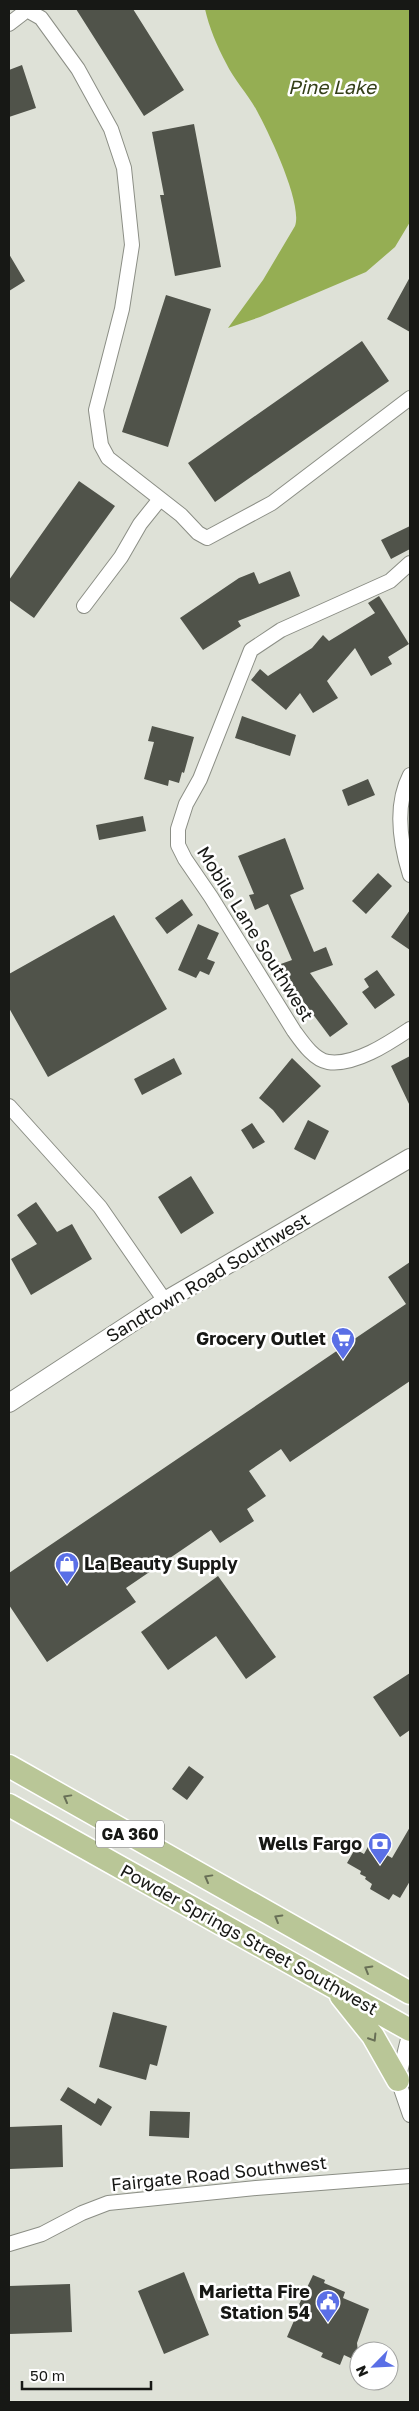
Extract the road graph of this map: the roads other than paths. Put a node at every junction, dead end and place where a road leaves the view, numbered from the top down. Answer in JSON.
{"nodes":[{"id":1,"x":25,"y":9,"type":"edge"},
{"id":2,"x":9,"y":24,"type":"edge"},
{"id":3,"x":410,"y":398,"type":"edge"},
{"id":4,"x":160,"y":499,"type":"junction"},
{"id":5,"x":410,"y":563,"type":"edge"},
{"id":6,"x":84,"y":606,"type":"dead end"},
{"id":7,"x":410,"y":775,"type":"edge"},
{"id":8,"x":410,"y":875,"type":"edge"},
{"id":9,"x":410,"y":1029,"type":"edge"},
{"id":10,"x":9,"y":1106,"type":"edge"},
{"id":11,"x":410,"y":1158,"type":"edge"},
{"id":12,"x":165,"y":1301,"type":"junction"},
{"id":13,"x":9,"y":1403,"type":"edge"},
{"id":14,"x":9,"y":1766,"type":"edge"},
{"id":15,"x":9,"y":1805,"type":"edge"},
{"id":16,"x":332,"y":1986,"type":"junction"},
{"id":17,"x":410,"y":1993,"type":"edge"},
{"id":18,"x":410,"y":2030,"type":"edge"},
{"id":19,"x":398,"y":2080,"type":"junction"},
{"id":20,"x":410,"y":2115,"type":"edge"},
{"id":21,"x":410,"y":2176,"type":"edge"},
{"id":22,"x":9,"y":2244,"type":"edge"}],
"edges":[{"from":1,"to":2,"type":"street"},
{"from":1,"to":4,"type":"street"},
{"from":3,"to":4,"type":"street"},
{"from":4,"to":6,"type":"street"},
{"from":5,"to":9,"type":"street","name":"Mobile Lane Southwest"},
{"from":7,"to":8,"type":"street"},
{"from":10,"to":12,"type":"street"},
{"from":11,"to":12,"type":"street","name":"Sandtown Road Southwest"},
{"from":12,"to":13,"type":"street","name":"Sandtown Road Southwest"},
{"from":17,"to":14,"type":"main road","name":"Powder Springs Street Southwest","number":"GA 360","one_way":true},
{"from":15,"to":16,"type":"main road","name":"Powder Springs Street Southwest","number":"GA 360"},
{"from":16,"to":18,"type":"main road","name":"Powder Springs Street Southwest","number":"GA 360"},
{"from":16,"to":19,"type":"main road","one_way":true},
{"from":18,"to":19,"type":"street"},
{"from":19,"to":20,"type":"street"},
{"from":21,"to":22,"type":"street","name":"Fairgate Road Southwest"}]}
